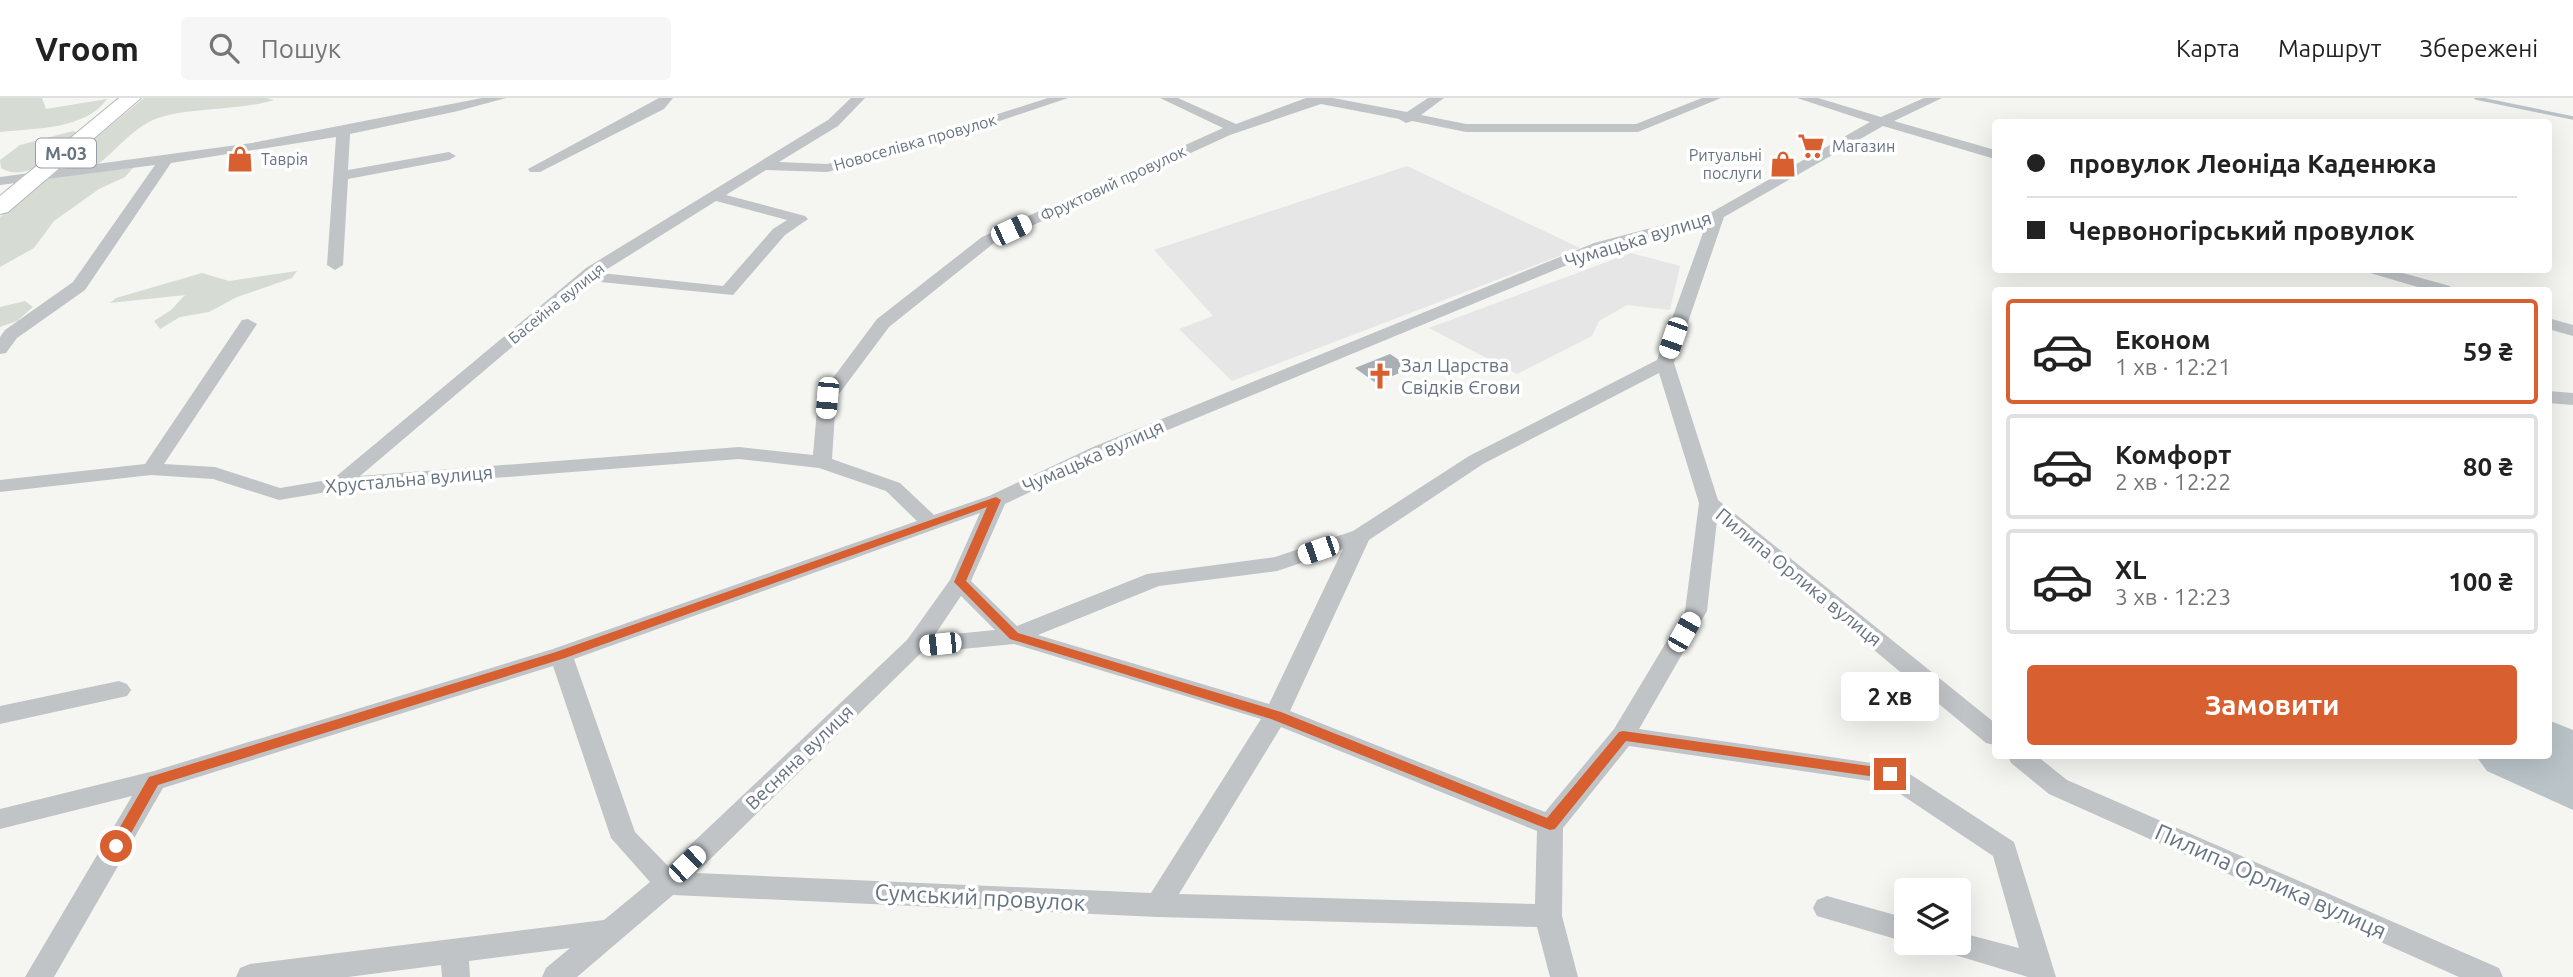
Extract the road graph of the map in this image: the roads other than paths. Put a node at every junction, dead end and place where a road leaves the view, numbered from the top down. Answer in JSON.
{"nodes":[{"id":1,"x":131,"y":98,"type":"edge"},
{"id":2,"x":499,"y":98,"type":"edge"},
{"id":3,"x":666,"y":98,"type":"edge"},
{"id":4,"x":858,"y":98,"type":"edge"},
{"id":5,"x":1061,"y":98,"type":"edge"},
{"id":6,"x":1167,"y":98,"type":"edge"},
{"id":7,"x":1437,"y":98,"type":"edge"},
{"id":8,"x":1714,"y":98,"type":"edge"},
{"id":9,"x":1804,"y":98,"type":"edge"},
{"id":10,"x":1935,"y":98,"type":"edge"},
{"id":11,"x":1315,"y":99,"type":"edge"},
{"id":12,"x":1406,"y":119,"type":"junction"},
{"id":13,"x":1880,"y":122,"type":"junction"},
{"id":14,"x":1236,"y":129,"type":"junction"},
{"id":15,"x":343,"y":133,"type":"junction"},
{"id":16,"x":1992,"y":154,"type":"edge"},
{"id":17,"x":449,"y":156,"type":"dead end"},
{"id":18,"x":166,"y":160,"type":"junction"},
{"id":19,"x":766,"y":166,"type":"junction"},
{"id":20,"x":535,"y":169,"type":"dead end"},
{"id":21,"x":43,"y":172,"type":"junction"},
{"id":22,"x":340,"y":176,"type":"junction"},
{"id":23,"x":0,"y":181,"type":"edge"},
{"id":24,"x":716,"y":197,"type":"junction"},
{"id":25,"x":0,"y":207,"type":"edge"},
{"id":26,"x":1717,"y":215,"type":"junction"},
{"id":27,"x":335,"y":265,"type":"dead end"},
{"id":28,"x":2386,"y":273,"type":"edge"},
{"id":29,"x":587,"y":276,"type":"junction"},
{"id":30,"x":2434,"y":287,"type":"edge"},
{"id":31,"x":248,"y":324,"type":"dead end"},
{"id":32,"x":2552,"y":324,"type":"edge"},
{"id":33,"x":2573,"y":331,"type":"edge"},
{"id":34,"x":6,"y":335,"type":"edge"},
{"id":35,"x":0,"y":349,"type":"edge"},
{"id":36,"x":1665,"y":363,"type":"junction"},
{"id":37,"x":2552,"y":397,"type":"edge"},
{"id":38,"x":2573,"y":399,"type":"edge"},
{"id":39,"x":821,"y":463,"type":"junction"},
{"id":40,"x":151,"y":469,"type":"junction"},
{"id":41,"x":339,"y":484,"type":"junction"},
{"id":42,"x":0,"y":486,"type":"edge"},
{"id":43,"x":996,"y":500,"type":"junction"},
{"id":44,"x":1709,"y":503,"type":"junction"},
{"id":45,"x":931,"y":523,"type":"junction"},
{"id":46,"x":1360,"y":536,"type":"junction"},
{"id":47,"x":960,"y":582,"type":"junction"},
{"id":48,"x":1014,"y":636,"type":"junction"},
{"id":49,"x":915,"y":646,"type":"junction"},
{"id":50,"x":561,"y":655,"type":"junction"},
{"id":51,"x":118,"y":690,"type":"dead end"},
{"id":52,"x":0,"y":715,"type":"edge"},
{"id":53,"x":1276,"y":715,"type":"junction"},
{"id":54,"x":1992,"y":734,"type":"edge"},
{"id":55,"x":1623,"y":736,"type":"junction"},
{"id":56,"x":2024,"y":759,"type":"edge"},
{"id":57,"x":154,"y":781,"type":"junction"},
{"id":58,"x":0,"y":819,"type":"edge"},
{"id":59,"x":1550,"y":825,"type":"junction"},
{"id":60,"x":668,"y":883,"type":"junction"},
{"id":61,"x":1158,"y":905,"type":"junction"},
{"id":62,"x":1827,"y":908,"type":"dead end"},
{"id":63,"x":1548,"y":916,"type":"junction"},
{"id":64,"x":1894,"y":927,"type":"edge"},
{"id":65,"x":611,"y":930,"type":"junction"},
{"id":66,"x":1971,"y":948,"type":"edge"},
{"id":67,"x":455,"y":963,"type":"edge"},
{"id":68,"x":2040,"y":972,"type":"edge"},
{"id":69,"x":39,"y":977,"type":"edge"},
{"id":70,"x":250,"y":977,"type":"edge"},
{"id":71,"x":556,"y":977,"type":"edge"},
{"id":72,"x":1564,"y":977,"type":"edge"},
{"id":73,"x":2489,"y":977,"type":"edge"}],
"edges":[{"from":1,"to":21,"type":"highway","number":"М-03"},
{"from":2,"to":15,"type":"street"},
{"from":3,"to":20,"type":"street"},
{"from":4,"to":19,"type":"street","name":"Басейна вулиця"},
{"from":5,"to":19,"type":"street","name":"Новоселівка провулок"},
{"from":6,"to":14,"type":"street"},
{"from":7,"to":12,"type":"street"},
{"from":8,"to":12,"type":"street"},
{"from":9,"to":13,"type":"street"},
{"from":10,"to":13,"type":"street","name":"Чумацька вулиця"},
{"from":11,"to":12,"type":"street"},
{"from":11,"to":14,"type":"street","name":"Фруктовий провулок"},
{"from":13,"to":16,"type":"street"},
{"from":13,"to":26,"type":"street","name":"Чумацька вулиця"},
{"from":14,"to":39,"type":"street","name":"Фруктовий провулок"},
{"from":15,"to":18,"type":"street"},
{"from":15,"to":22,"type":"street"},
{"from":17,"to":22,"type":"street"},
{"from":18,"to":21,"type":"street"},
{"from":18,"to":34,"type":"street"},
{"from":19,"to":24,"type":"street","name":"Басейна вулиця"},
{"from":21,"to":23,"type":"street"},
{"from":21,"to":25,"type":"highway","number":"М-03"},
{"from":22,"to":27,"type":"street"},
{"from":24,"to":29,"type":"street","name":"Басейна вулиця"},
{"from":24,"to":29,"type":"street"},
{"from":26,"to":36,"type":"street"},
{"from":26,"to":43,"type":"street","name":"Чумацька вулиця"},
{"from":28,"to":30,"type":"street"},
{"from":29,"to":41,"type":"street","name":"Басейна вулиця"},
{"from":31,"to":40,"type":"street"},
{"from":32,"to":33,"type":"street"},
{"from":34,"to":35,"type":"street"},
{"from":36,"to":44,"type":"street","name":"Пилипа Орлика вулиця"},
{"from":36,"to":46,"type":"street"},
{"from":37,"to":38,"type":"street"},
{"from":39,"to":41,"type":"street","name":"Хрустальна вулиця"},
{"from":39,"to":45,"type":"street","name":"Хрустальна вулиця"},
{"from":40,"to":41,"type":"street","name":"Хрустальна вулиця"},
{"from":40,"to":42,"type":"street","name":"Хрустальна вулиця"},
{"from":43,"to":45,"type":"street","name":"Чумацька вулиця"},
{"from":43,"to":47,"type":"street","name":"Весняна вулиця"},
{"from":44,"to":54,"type":"street","name":"Пилипа Орлика вулиця"},
{"from":44,"to":55,"type":"street"},
{"from":45,"to":50,"type":"street","name":"Чумацька вулиця"},
{"from":46,"to":48,"type":"street"},
{"from":46,"to":53,"type":"street"},
{"from":47,"to":48,"type":"street"},
{"from":47,"to":49,"type":"street","name":"Весняна вулиця"},
{"from":48,"to":49,"type":"street"},
{"from":48,"to":53,"type":"street"},
{"from":49,"to":60,"type":"street","name":"Весняна вулиця"},
{"from":50,"to":57,"type":"street","name":"Чумацька вулиця"},
{"from":50,"to":60,"type":"street"},
{"from":51,"to":52,"type":"street"},
{"from":53,"to":59,"type":"street"},
{"from":53,"to":61,"type":"street"},
{"from":55,"to":59,"type":"street"},
{"from":55,"to":68,"type":"street"},
{"from":56,"to":73,"type":"street","name":"Пилипа Орлика вулиця"},
{"from":57,"to":58,"type":"street","name":"Чумацька вулиця"},
{"from":57,"to":69,"type":"street"},
{"from":59,"to":63,"type":"street"},
{"from":60,"to":61,"type":"street","name":"Сумський провулок"},
{"from":60,"to":65,"type":"street","name":"Весняна вулиця"},
{"from":61,"to":63,"type":"street","name":"Сумський провулок"},
{"from":62,"to":64,"type":"street"},
{"from":63,"to":72,"type":"street"},
{"from":65,"to":67,"type":"street"},
{"from":65,"to":71,"type":"street","name":"Весняна вулиця"},
{"from":66,"to":68,"type":"street"},
{"from":67,"to":70,"type":"street"}]}
